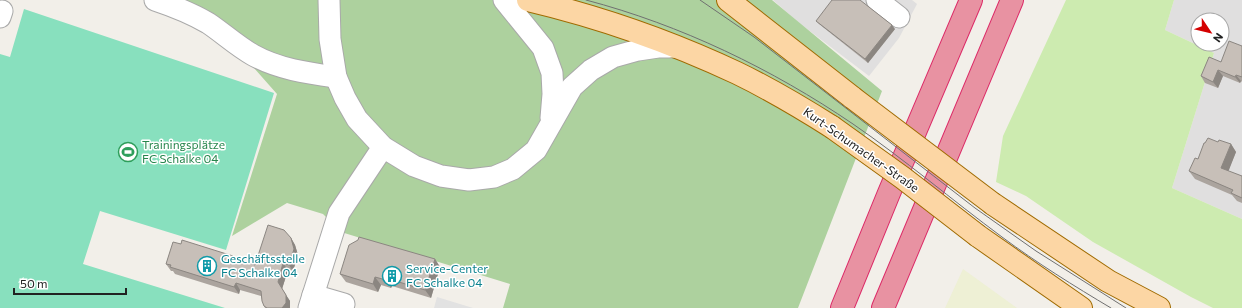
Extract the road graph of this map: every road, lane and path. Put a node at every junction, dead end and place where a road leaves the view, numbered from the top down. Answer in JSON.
{"nodes":[{"id":1,"x":155,"y":0,"type":"edge"},
{"id":2,"x":330,"y":0,"type":"edge"},
{"id":3,"x":504,"y":0,"type":"edge"},
{"id":4,"x":528,"y":0,"type":"edge"},
{"id":5,"x":728,"y":0,"type":"edge"},
{"id":6,"x":877,"y":0,"type":"edge"},
{"id":7,"x":971,"y":0,"type":"edge"},
{"id":8,"x":1012,"y":0,"type":"edge"},
{"id":9,"x":899,"y":17,"type":"dead end"},
{"id":10,"x":676,"y":47,"type":"junction"},
{"id":11,"x":336,"y":77,"type":"junction"},
{"id":12,"x":550,"y":125,"type":"junction"},
{"id":13,"x":383,"y":147,"type":"junction"},
{"id":14,"x":311,"y":302,"type":"edge"},
{"id":15,"x":344,"y":304,"type":"dead end"},
{"id":16,"x":842,"y":308,"type":"edge"},
{"id":17,"x":883,"y":308,"type":"edge"},
{"id":18,"x":1081,"y":308,"type":"edge"},
{"id":19,"x":1159,"y":308,"type":"edge"}],
"edges":[{"from":1,"to":11,"type":"street"},
{"from":2,"to":11,"type":"street"},
{"from":3,"to":12,"type":"street"},
{"from":4,"to":10,"type":"main road","name":"Kurt-Schumacher-Straße"},
{"from":5,"to":19,"type":"main road","bridge":true},
{"from":6,"to":9,"type":"street"},
{"from":7,"to":16,"type":"highway"},
{"from":8,"to":17,"type":"highway"},
{"from":10,"to":12,"type":"street"},
{"from":10,"to":18,"type":"main road","name":"Kurt-Schumacher-Straße","bridge":true},
{"from":11,"to":13,"type":"street"},
{"from":12,"to":13,"type":"street"},
{"from":13,"to":14,"type":"street"},
{"from":14,"to":15,"type":"street"}]}
